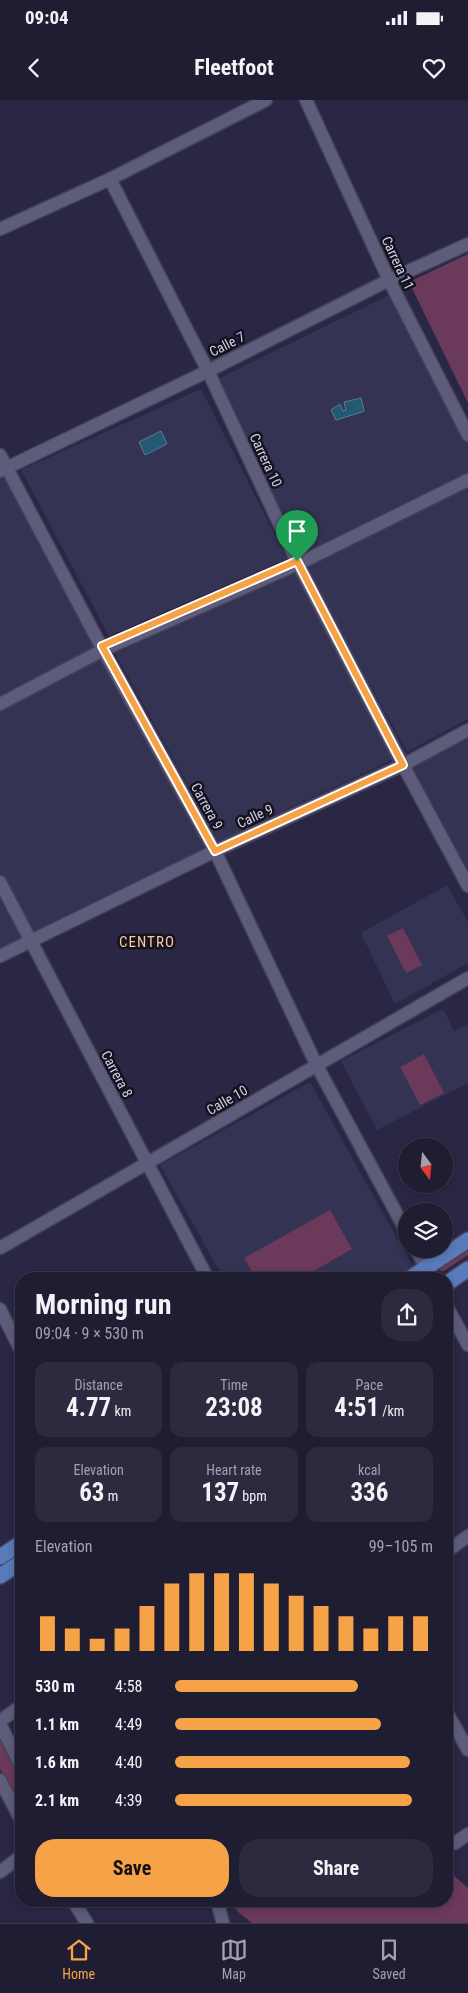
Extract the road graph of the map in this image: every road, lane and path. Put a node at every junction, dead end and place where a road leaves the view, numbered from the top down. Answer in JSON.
{"nodes":[{"id":1,"x":266,"y":100,"type":"edge"},
{"id":2,"x":306,"y":100,"type":"edge"},
{"id":3,"x":110,"y":178,"type":"junction"},
{"id":4,"x":0,"y":229,"type":"edge"},
{"id":5,"x":468,"y":244,"type":"edge"},
{"id":6,"x":388,"y":280,"type":"junction"},
{"id":7,"x":208,"y":370,"type":"junction"},
{"id":8,"x":468,"y":435,"type":"edge"},
{"id":9,"x":0,"y":455,"type":"edge"},
{"id":10,"x":3,"y":470,"type":"edge"},
{"id":11,"x":468,"y":476,"type":"edge"},
{"id":12,"x":468,"y":480,"type":"edge"},
{"id":13,"x":298,"y":562,"type":"junction"},
{"id":14,"x":103,"y":648,"type":"junction"},
{"id":15,"x":0,"y":704,"type":"edge"},
{"id":16,"x":468,"y":730,"type":"edge"},
{"id":17,"x":403,"y":765,"type":"junction"},
{"id":18,"x":215,"y":851,"type":"junction"},
{"id":19,"x":0,"y":882,"type":"edge"},
{"id":20,"x":468,"y":886,"type":"edge"},
{"id":21,"x":31,"y":942,"type":"junction"},
{"id":22,"x":0,"y":956,"type":"edge"},
{"id":23,"x":468,"y":978,"type":"edge"},
{"id":24,"x":317,"y":1066,"type":"junction"},
{"id":25,"x":147,"y":1163,"type":"junction"},
{"id":26,"x":398,"y":1216,"type":"edge"},
{"id":27,"x":468,"y":1240,"type":"edge"},
{"id":28,"x":0,"y":1248,"type":"edge"},
{"id":29,"x":421,"y":1258,"type":"edge"},
{"id":30,"x":468,"y":1269,"type":"edge"},
{"id":31,"x":204,"y":1272,"type":"edge"},
{"id":32,"x":428,"y":1272,"type":"edge"},
{"id":33,"x":430,"y":1272,"type":"edge"},
{"id":34,"x":453,"y":1279,"type":"edge"},
{"id":35,"x":0,"y":1309,"type":"edge"},
{"id":36,"x":453,"y":1318,"type":"edge"},
{"id":37,"x":15,"y":1339,"type":"edge"},
{"id":38,"x":468,"y":1345,"type":"edge"},
{"id":39,"x":468,"y":1536,"type":"edge"},
{"id":40,"x":15,"y":1547,"type":"edge"},
{"id":41,"x":453,"y":1547,"type":"edge"},
{"id":42,"x":0,"y":1557,"type":"edge"},
{"id":43,"x":15,"y":1566,"type":"edge"},
{"id":44,"x":0,"y":1576,"type":"edge"},
{"id":45,"x":15,"y":1711,"type":"edge"},
{"id":46,"x":0,"y":1722,"type":"edge"},
{"id":47,"x":453,"y":1723,"type":"edge"},
{"id":48,"x":468,"y":1750,"type":"edge"},
{"id":49,"x":15,"y":1753,"type":"edge"},
{"id":50,"x":0,"y":1780,"type":"edge"},
{"id":51,"x":15,"y":1809,"type":"edge"},
{"id":52,"x":468,"y":1834,"type":"edge"},
{"id":53,"x":453,"y":1844,"type":"edge"},
{"id":54,"x":15,"y":1861,"type":"edge"},
{"id":55,"x":0,"y":1872,"type":"edge"},
{"id":56,"x":77,"y":1907,"type":"edge"},
{"id":57,"x":219,"y":1907,"type":"edge"},
{"id":58,"x":87,"y":1923,"type":"edge"},
{"id":59,"x":223,"y":1923,"type":"edge"}],
"edges":[{"from":1,"to":3,"type":"street"},
{"from":2,"to":6,"type":"street","name":"Carrera 11"},
{"from":3,"to":4,"type":"street"},
{"from":3,"to":7,"type":"street","name":"Carrera 10"},
{"from":5,"to":6,"type":"street","name":"Calle 7"},
{"from":6,"to":7,"type":"street","name":"Calle 7"},
{"from":6,"to":8,"type":"street","name":"Carrera 11"},
{"from":7,"to":10,"type":"street","name":"Calle 7"},
{"from":7,"to":13,"type":"street","name":"Carrera 10"},
{"from":9,"to":10,"type":"street","name":"Carrera 9"},
{"from":10,"to":14,"type":"street","name":"Carrera 9"},
{"from":11,"to":13,"type":"street"},
{"from":12,"to":13,"type":"street"},
{"from":13,"to":14,"type":"street"},
{"from":13,"to":17,"type":"street","name":"Carrera 10"},
{"from":14,"to":15,"type":"street"},
{"from":14,"to":18,"type":"street","name":"Carrera 9"},
{"from":16,"to":17,"type":"street","name":"Calle 9"},
{"from":17,"to":18,"type":"street","name":"Calle 9"},
{"from":17,"to":20,"type":"street","name":"Carrera 10"},
{"from":18,"to":21,"type":"street","name":"Calle 9"},
{"from":18,"to":24,"type":"street","name":"Carrera 9"},
{"from":19,"to":21,"type":"street","name":"Carrera 8"},
{"from":21,"to":22,"type":"street","name":"Calle 9"},
{"from":21,"to":25,"type":"street","name":"Carrera 8"},
{"from":23,"to":24,"type":"street","name":"Calle 10"},
{"from":24,"to":25,"type":"street","name":"Calle 10"},
{"from":24,"to":26,"type":"street","name":"Carrera 9"},
{"from":25,"to":28,"type":"street","name":"Calle 10"},
{"from":25,"to":31,"type":"street","name":"Carrera 8"},
{"from":27,"to":33,"type":"main road"},
{"from":29,"to":32,"type":"street"},
{"from":30,"to":34,"type":"main road"},
{"from":35,"to":37,"type":"street"},
{"from":36,"to":38,"type":"street"},
{"from":39,"to":41,"type":"street"},
{"from":40,"to":42,"type":"main road"},
{"from":43,"to":44,"type":"main road"},
{"from":45,"to":46,"type":"street"},
{"from":46,"to":49,"type":"street"},
{"from":47,"to":48,"type":"street"},
{"from":50,"to":51,"type":"street"},
{"from":52,"to":53,"type":"street"},
{"from":54,"to":55,"type":"street"},
{"from":56,"to":58,"type":"street"},
{"from":57,"to":59,"type":"street"}]}
